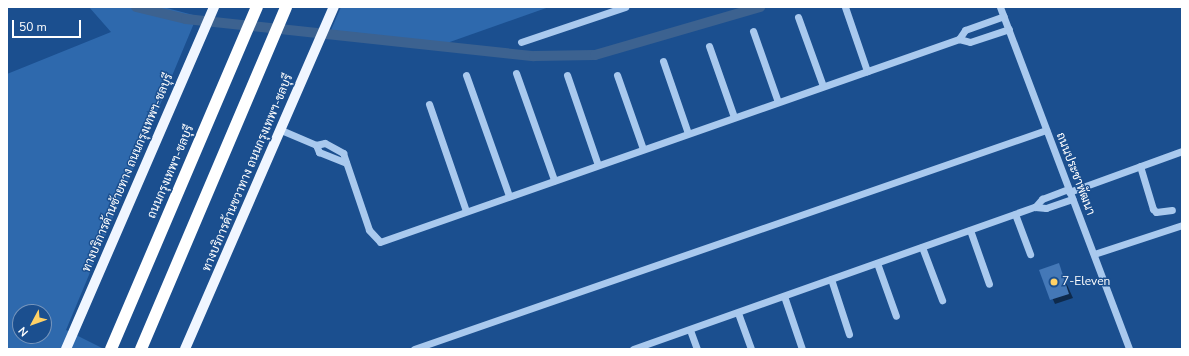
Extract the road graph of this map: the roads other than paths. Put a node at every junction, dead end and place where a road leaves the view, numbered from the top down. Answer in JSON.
{"nodes":[{"id":1,"x":214,"y":7,"type":"edge"},
{"id":2,"x":257,"y":7,"type":"edge"},
{"id":3,"x":286,"y":7,"type":"edge"},
{"id":4,"x":334,"y":7,"type":"edge"},
{"id":5,"x":625,"y":7,"type":"edge"},
{"id":6,"x":845,"y":7,"type":"edge"},
{"id":7,"x":1000,"y":7,"type":"edge"},
{"id":8,"x":1004,"y":16,"type":"junction"},
{"id":9,"x":798,"y":17,"type":"dead end"},
{"id":10,"x":1008,"y":29,"type":"junction"},
{"id":11,"x":753,"y":30,"type":"dead end"},
{"id":12,"x":959,"y":39,"type":"junction"},
{"id":13,"x":521,"y":42,"type":"dead end"},
{"id":14,"x":709,"y":46,"type":"dead end"},
{"id":15,"x":663,"y":61,"type":"dead end"},
{"id":16,"x":867,"y":71,"type":"junction"},
{"id":17,"x":516,"y":73,"type":"dead end"},
{"id":18,"x":466,"y":75,"type":"dead end"},
{"id":19,"x":567,"y":75,"type":"dead end"},
{"id":20,"x":617,"y":75,"type":"dead end"},
{"id":21,"x":823,"y":86,"type":"junction"},
{"id":22,"x":778,"y":102,"type":"junction"},
{"id":23,"x":429,"y":104,"type":"dead end"},
{"id":24,"x":734,"y":118,"type":"junction"},
{"id":25,"x":281,"y":130,"type":"junction"},
{"id":26,"x":1046,"y":130,"type":"junction"},
{"id":27,"x":688,"y":133,"type":"junction"},
{"id":28,"x":316,"y":145,"type":"junction"},
{"id":29,"x":643,"y":149,"type":"junction"},
{"id":30,"x":1182,"y":151,"type":"edge"},
{"id":31,"x":346,"y":163,"type":"junction"},
{"id":32,"x":598,"y":165,"type":"junction"},
{"id":33,"x":1140,"y":166,"type":"junction"},
{"id":34,"x":554,"y":180,"type":"junction"},
{"id":35,"x":1068,"y":190,"type":"junction"},
{"id":36,"x":509,"y":196,"type":"junction"},
{"id":37,"x":1072,"y":200,"type":"junction"},
{"id":38,"x":1035,"y":207,"type":"junction"},
{"id":39,"x":1172,"y":210,"type":"dead end"},
{"id":40,"x":466,"y":211,"type":"junction"},
{"id":41,"x":1015,"y":214,"type":"junction"},
{"id":42,"x":1182,"y":226,"type":"edge"},
{"id":43,"x":970,"y":230,"type":"junction"},
{"id":44,"x":922,"y":247,"type":"junction"},
{"id":45,"x":1030,"y":254,"type":"dead end"},
{"id":46,"x":1094,"y":254,"type":"junction"},
{"id":47,"x":877,"y":263,"type":"junction"},
{"id":48,"x":831,"y":279,"type":"junction"},
{"id":49,"x":989,"y":284,"type":"dead end"},
{"id":50,"x":784,"y":296,"type":"junction"},
{"id":51,"x":942,"y":300,"type":"dead end"},
{"id":52,"x":738,"y":313,"type":"junction"},
{"id":53,"x":896,"y":316,"type":"dead end"},
{"id":54,"x":690,"y":330,"type":"junction"},
{"id":55,"x":849,"y":334,"type":"dead end"},
{"id":56,"x":644,"y":347,"type":"edge"},
{"id":57,"x":66,"y":349,"type":"edge"},
{"id":58,"x":111,"y":349,"type":"edge"},
{"id":59,"x":141,"y":349,"type":"edge"},
{"id":60,"x":185,"y":349,"type":"edge"},
{"id":61,"x":414,"y":349,"type":"edge"},
{"id":62,"x":634,"y":349,"type":"edge"},
{"id":63,"x":697,"y":349,"type":"edge"},
{"id":64,"x":751,"y":349,"type":"edge"},
{"id":65,"x":802,"y":349,"type":"edge"},
{"id":66,"x":1129,"y":349,"type":"edge"}],
"edges":[{"from":1,"to":57,"type":"main road","name":"ทางบริการด้านซ้ายทาง ถนนกรุงเทพฯ-ชลบุรี"},
{"from":2,"to":58,"type":"highway","name":"ถนนกรุงเทพฯ-ชลบุรี"},
{"from":3,"to":59,"type":"highway"},
{"from":4,"to":25,"type":"main road","name":"ทางบริการด้านขวาทาง ถนนกรุงเทพฯ-ชลบุรี"},
{"from":5,"to":13,"type":"street"},
{"from":6,"to":16,"type":"street"},
{"from":7,"to":8,"type":"street","name":"ถนนประชาพัฒนา"},
{"from":8,"to":10,"type":"street","name":"ถนนประชาพัฒนา"},
{"from":8,"to":12,"type":"street"},
{"from":9,"to":21,"type":"street"},
{"from":10,"to":12,"type":"street"},
{"from":10,"to":26,"type":"street","name":"ถนนประชาพัฒนา"},
{"from":11,"to":22,"type":"street"},
{"from":12,"to":16,"type":"street"},
{"from":14,"to":24,"type":"street"},
{"from":15,"to":27,"type":"street"},
{"from":16,"to":21,"type":"street"},
{"from":17,"to":34,"type":"street"},
{"from":18,"to":36,"type":"street"},
{"from":19,"to":32,"type":"street"},
{"from":20,"to":29,"type":"street"},
{"from":21,"to":22,"type":"street"},
{"from":22,"to":24,"type":"street"},
{"from":23,"to":40,"type":"street"},
{"from":24,"to":27,"type":"street"},
{"from":25,"to":28,"type":"street"},
{"from":25,"to":60,"type":"main road","name":"ทางบริการด้านขวาทาง ถนนกรุงเทพฯ-ชลบุรี"},
{"from":26,"to":35,"type":"street","name":"ถนนประชาพัฒนา"},
{"from":26,"to":61,"type":"street"},
{"from":27,"to":29,"type":"street"},
{"from":28,"to":31,"type":"street"},
{"from":28,"to":31,"type":"street"},
{"from":29,"to":32,"type":"street"},
{"from":30,"to":33,"type":"street"},
{"from":31,"to":40,"type":"street"},
{"from":32,"to":34,"type":"street"},
{"from":33,"to":35,"type":"street"},
{"from":33,"to":39,"type":"street"},
{"from":34,"to":36,"type":"street"},
{"from":35,"to":37,"type":"street","name":"ถนนประชาพัฒนา"},
{"from":35,"to":38,"type":"street"},
{"from":36,"to":40,"type":"street"},
{"from":37,"to":38,"type":"street"},
{"from":37,"to":46,"type":"street","name":"ถนนประชาพัฒนา"},
{"from":38,"to":41,"type":"street"},
{"from":41,"to":43,"type":"street"},
{"from":41,"to":45,"type":"street"},
{"from":42,"to":46,"type":"street"},
{"from":43,"to":44,"type":"street"},
{"from":43,"to":49,"type":"street"},
{"from":44,"to":47,"type":"street"},
{"from":44,"to":51,"type":"street"},
{"from":46,"to":66,"type":"street","name":"ถนนประชาพัฒนา"},
{"from":47,"to":48,"type":"street"},
{"from":47,"to":53,"type":"street"},
{"from":48,"to":50,"type":"street"},
{"from":48,"to":55,"type":"street"},
{"from":50,"to":52,"type":"street"},
{"from":50,"to":65,"type":"street"},
{"from":52,"to":54,"type":"street"},
{"from":52,"to":64,"type":"street"},
{"from":54,"to":56,"type":"street"},
{"from":54,"to":63,"type":"street"},
{"from":56,"to":62,"type":"street"}]}
